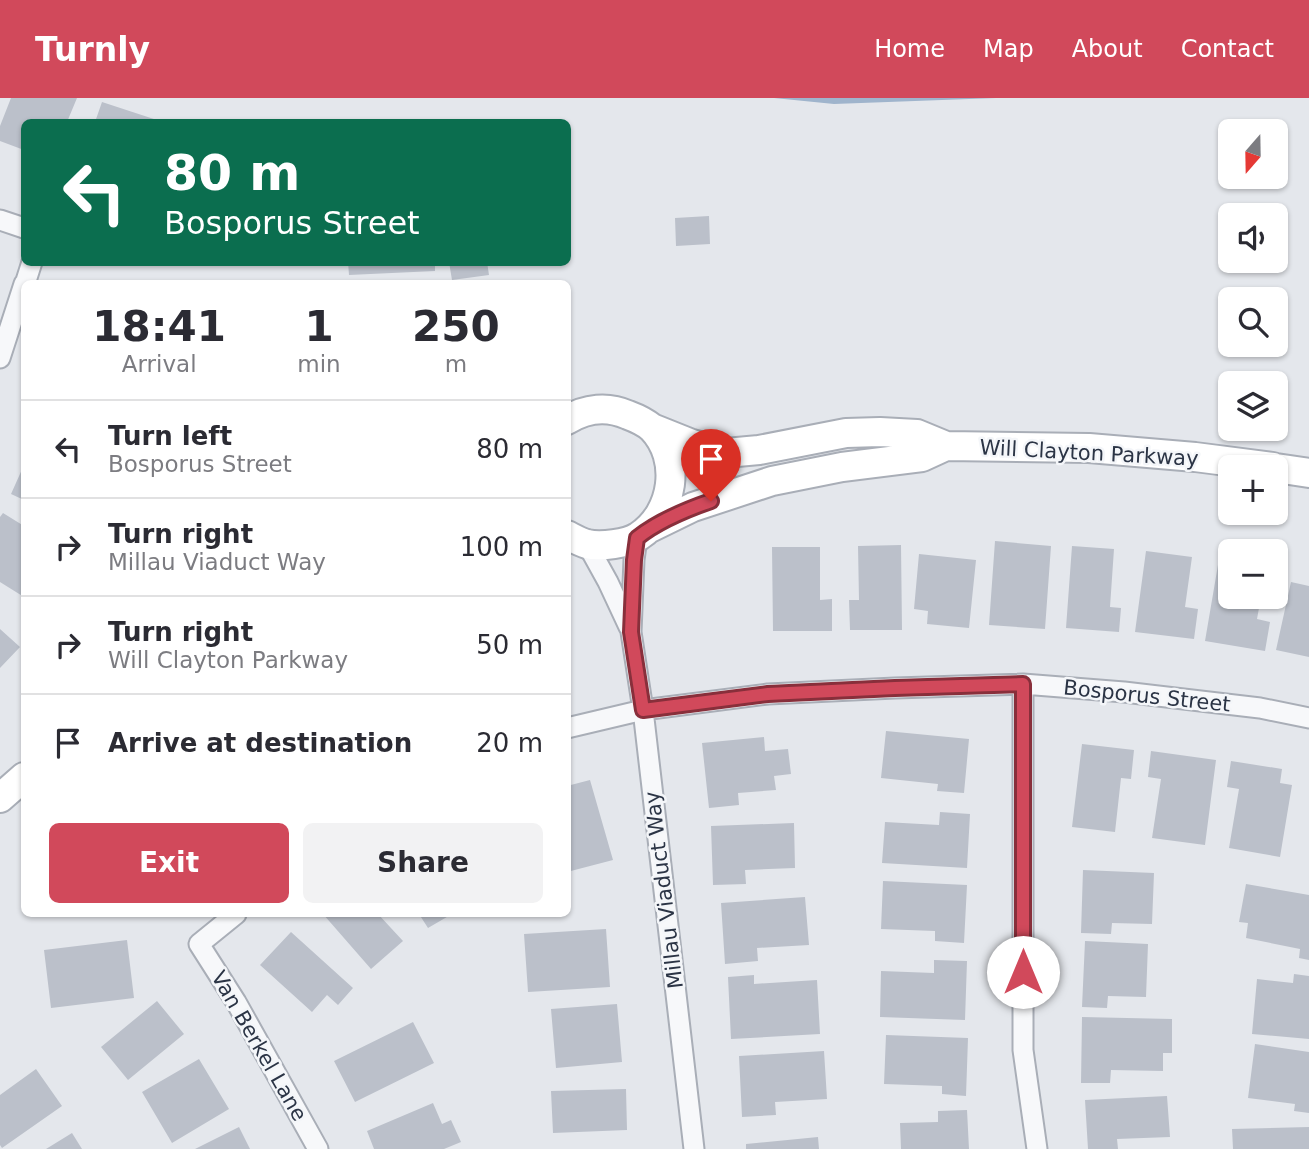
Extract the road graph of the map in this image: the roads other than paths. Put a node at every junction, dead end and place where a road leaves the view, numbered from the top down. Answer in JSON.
{"nodes":[{"id":1,"x":0,"y":220,"type":"edge"},
{"id":2,"x":21,"y":227,"type":"edge"},
{"id":3,"x":21,"y":296,"type":"edge"},
{"id":4,"x":0,"y":358,"type":"edge"},
{"id":5,"x":571,"y":417,"type":"edge"},
{"id":6,"x":652,"y":428,"type":"junction"},
{"id":7,"x":946,"y":446,"type":"junction"},
{"id":8,"x":1218,"y":460,"type":"edge"},
{"id":9,"x":1288,"y":469,"type":"edge"},
{"id":10,"x":1309,"y":473,"type":"edge"},
{"id":11,"x":642,"y":534,"type":"junction"},
{"id":12,"x":577,"y":539,"type":"edge"},
{"id":13,"x":631,"y":632,"type":"junction"},
{"id":14,"x":1023,"y":684,"type":"junction"},
{"id":15,"x":643,"y":710,"type":"junction"},
{"id":16,"x":1309,"y":718,"type":"edge"},
{"id":17,"x":571,"y":728,"type":"edge"},
{"id":18,"x":21,"y":780,"type":"edge"},
{"id":19,"x":0,"y":798,"type":"edge"},
{"id":20,"x":232,"y":917,"type":"edge"},
{"id":21,"x":318,"y":1149,"type":"edge"},
{"id":22,"x":694,"y":1149,"type":"edge"},
{"id":23,"x":1037,"y":1149,"type":"edge"}],
"edges":[{"from":1,"to":2,"type":"street"},
{"from":3,"to":4,"type":"street"},
{"from":5,"to":6,"type":"street","name":"Will Clayton Parkway"},
{"from":6,"to":7,"type":"street","name":"Will Clayton Parkway"},
{"from":6,"to":11,"type":"street"},
{"from":7,"to":8,"type":"street","name":"Will Clayton Parkway"},
{"from":7,"to":11,"type":"street","name":"Will Clayton Parkway"},
{"from":9,"to":10,"type":"street","name":"Will Clayton Parkway"},
{"from":11,"to":12,"type":"street","name":"Will Clayton Parkway"},
{"from":11,"to":13,"type":"street","name":"Millau Viaduct Way"},
{"from":12,"to":13,"type":"street","name":"Millau Viaduct Way"},
{"from":13,"to":15,"type":"street","name":"Millau Viaduct Way"},
{"from":14,"to":15,"type":"street","name":"Bosporus Street"},
{"from":14,"to":16,"type":"street","name":"Bosporus Street"},
{"from":14,"to":23,"type":"street"},
{"from":15,"to":17,"type":"street","name":"Bosporus Street"},
{"from":15,"to":22,"type":"street","name":"Millau Viaduct Way"},
{"from":18,"to":19,"type":"street"},
{"from":20,"to":21,"type":"street","name":"Van Berkel Lane"}]}
